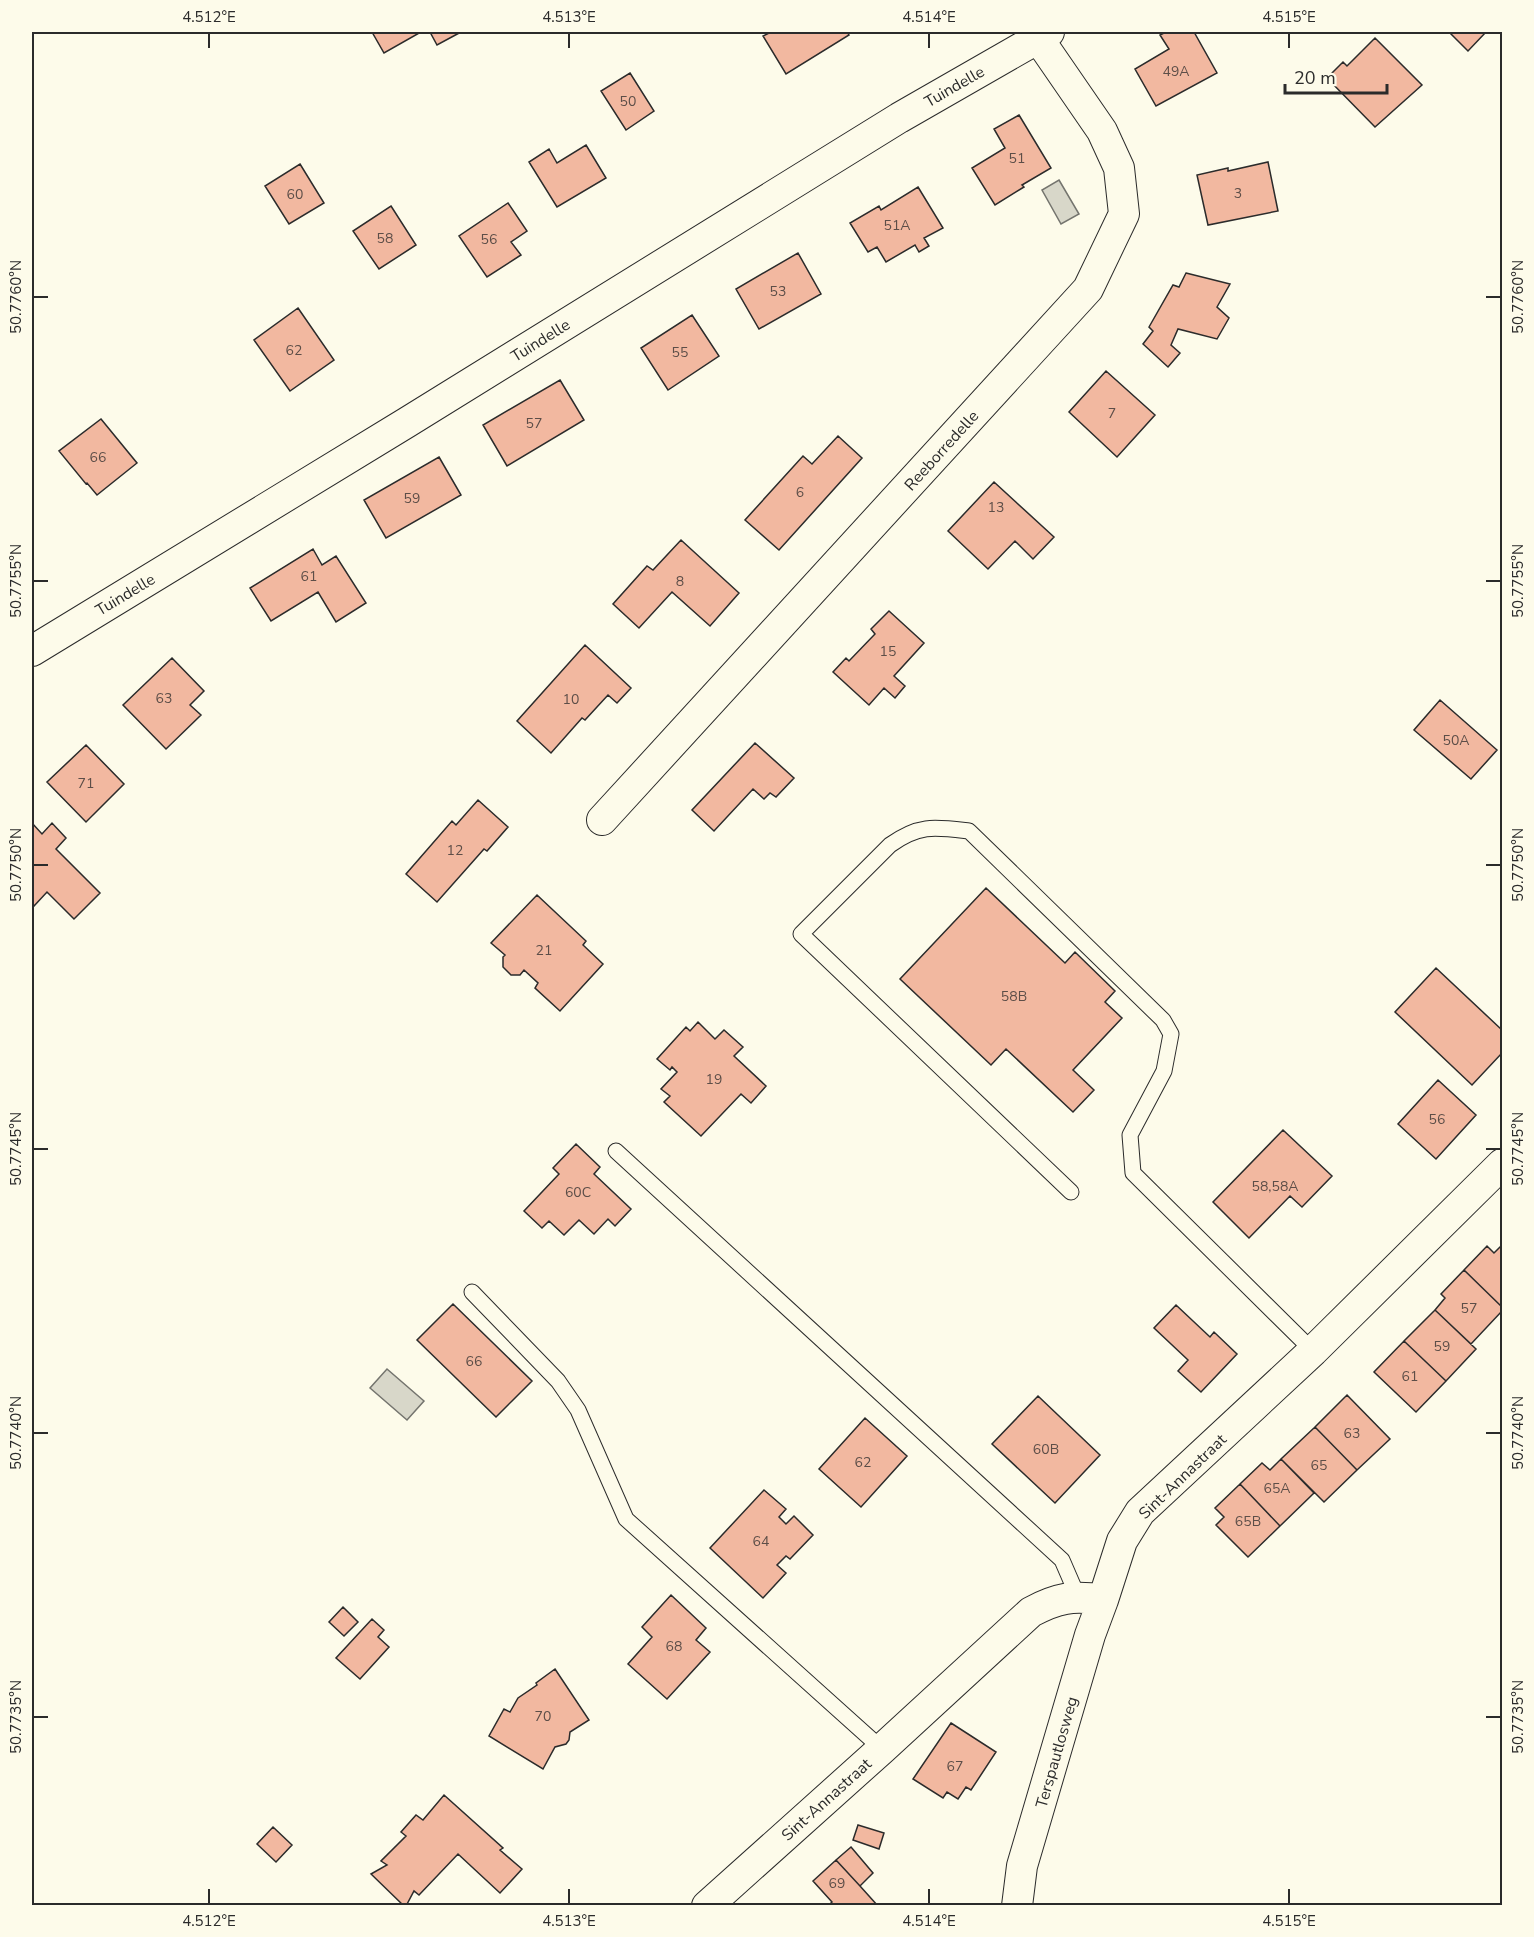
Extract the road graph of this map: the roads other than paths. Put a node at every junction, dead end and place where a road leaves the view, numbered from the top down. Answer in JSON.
{"nodes":[{"id":1,"x":1043,"y":35,"type":"edge"},
{"id":2,"x":32,"y":651,"type":"edge"},
{"id":3,"x":602,"y":820,"type":"dead end"},
{"id":4,"x":616,"y":1151,"type":"dead end"},
{"id":5,"x":1503,"y":1164,"type":"edge"},
{"id":6,"x":1071,"y":1192,"type":"dead end"},
{"id":7,"x":472,"y":1292,"type":"dead end"},
{"id":8,"x":1313,"y":1351,"type":"junction"},
{"id":9,"x":1090,"y":1598,"type":"junction"},
{"id":10,"x":882,"y":1749,"type":"junction"},
{"id":11,"x":707,"y":1905,"type":"edge"},
{"id":12,"x":1017,"y":1905,"type":"edge"}],
"edges":[{"from":1,"to":2,"type":"street","name":"Tuindelle"},
{"from":1,"to":3,"type":"street","name":"Reeborredelle"},
{"from":4,"to":9,"type":"lane"},
{"from":5,"to":8,"type":"street","name":"Sint-Annastraat"},
{"from":6,"to":8,"type":"lane"},
{"from":7,"to":10,"type":"lane"},
{"from":8,"to":9,"type":"street","name":"Sint-Annastraat"},
{"from":9,"to":10,"type":"street","name":"Sint-Annastraat"},
{"from":9,"to":12,"type":"street","name":"Terspautlosweg"},
{"from":10,"to":11,"type":"street","name":"Sint-Annastraat"}]}
